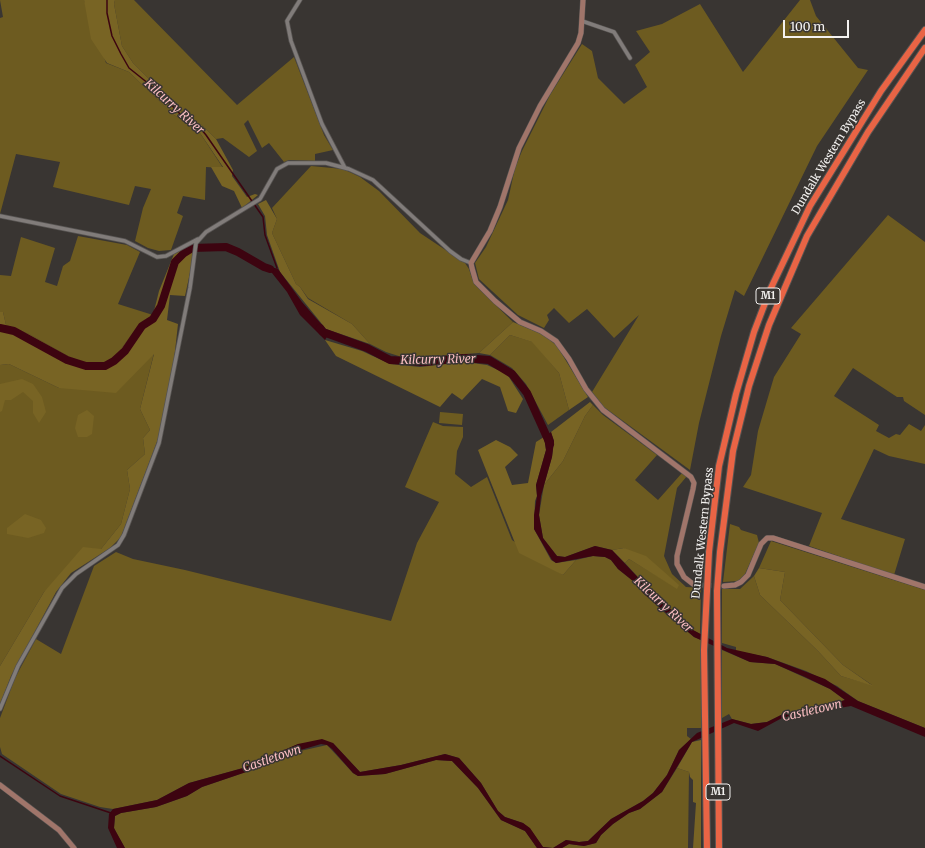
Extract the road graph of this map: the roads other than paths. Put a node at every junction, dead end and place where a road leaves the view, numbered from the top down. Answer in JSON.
{"nodes":[{"id":1,"x":300,"y":0,"type":"edge"},
{"id":2,"x":583,"y":0,"type":"edge"},
{"id":3,"x":582,"y":21,"type":"junction"},
{"id":4,"x":925,"y":30,"type":"edge"},
{"id":5,"x":925,"y":48,"type":"edge"},
{"id":6,"x":630,"y":58,"type":"dead end"},
{"id":7,"x":345,"y":168,"type":"junction"},
{"id":8,"x":0,"y":216,"type":"edge"},
{"id":9,"x":199,"y":238,"type":"junction"},
{"id":10,"x":472,"y":263,"type":"junction"},
{"id":11,"x":699,"y":584,"type":"tunnel mouth"},
{"id":12,"x":724,"y":586,"type":"tunnel mouth"},
{"id":13,"x":925,"y":587,"type":"edge"},
{"id":14,"x":0,"y":709,"type":"edge"},
{"id":15,"x":0,"y":785,"type":"edge"},
{"id":16,"x":74,"y":848,"type":"edge"},
{"id":17,"x":707,"y":848,"type":"edge"},
{"id":18,"x":719,"y":848,"type":"edge"}],
"edges":[{"from":1,"to":7,"type":"street"},
{"from":2,"to":3,"type":"street"},
{"from":3,"to":6,"type":"street"},
{"from":3,"to":10,"type":"street"},
{"from":4,"to":17,"type":"highway","name":"Dundalk Western Bypass","number":"M1"},
{"from":5,"to":18,"type":"highway","name":"Dundalk Western Bypass","number":"M1"},
{"from":7,"to":9,"type":"street"},
{"from":7,"to":10,"type":"street"},
{"from":8,"to":9,"type":"street"},
{"from":9,"to":14,"type":"street"},
{"from":10,"to":11,"type":"street"},
{"from":12,"to":13,"type":"street"},
{"from":15,"to":16,"type":"street"}]}
